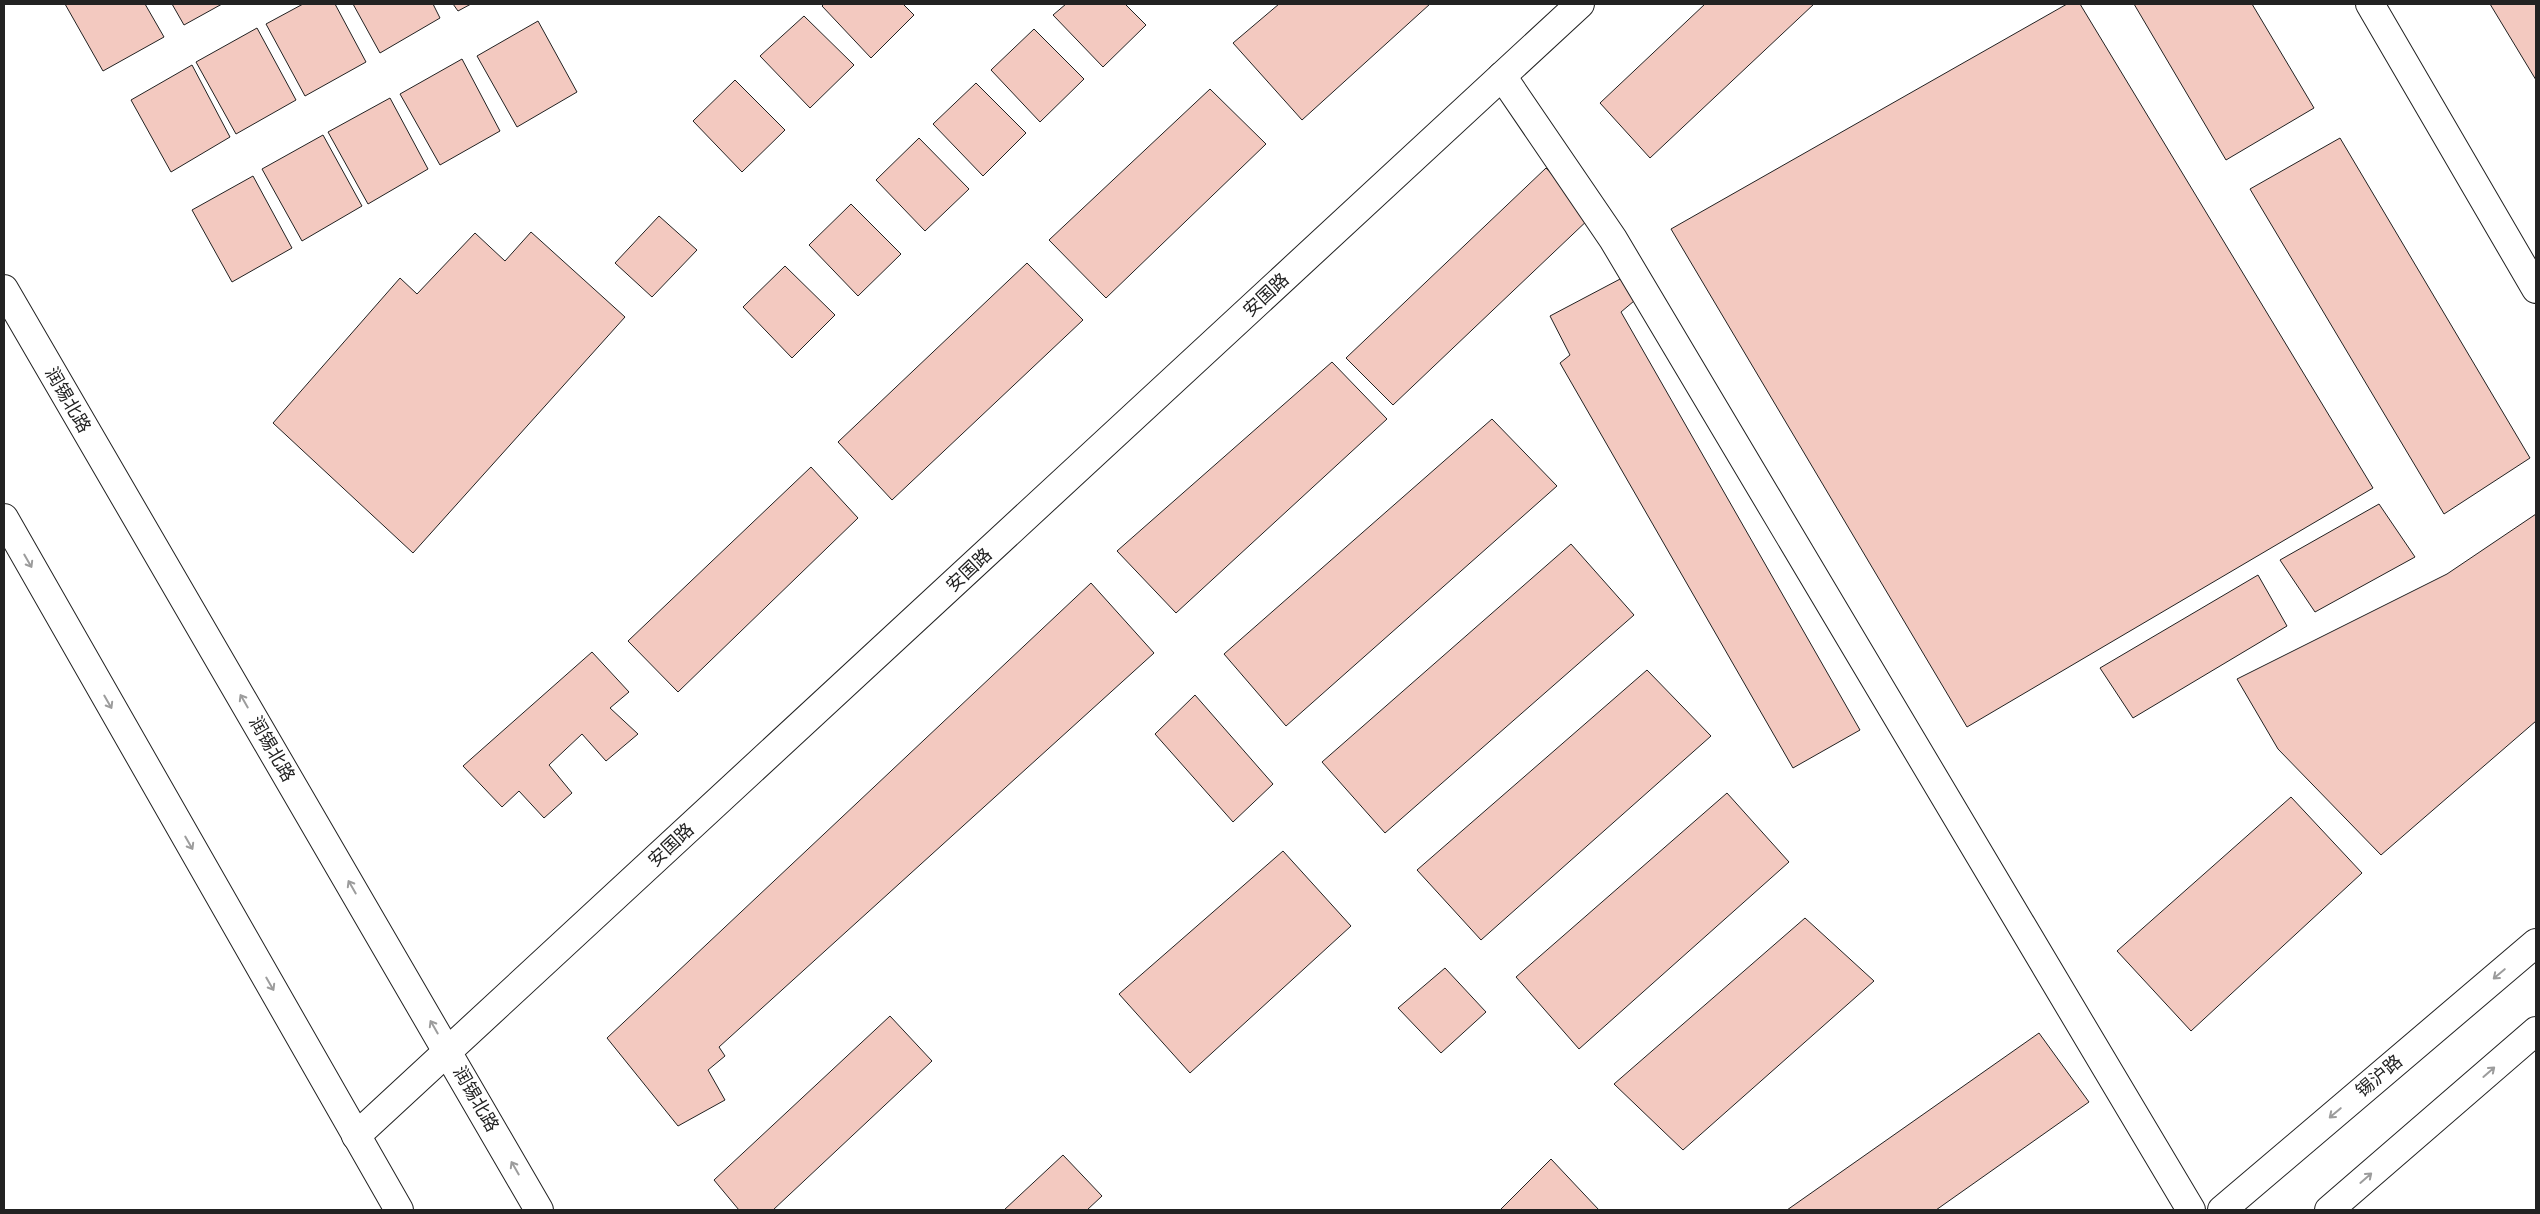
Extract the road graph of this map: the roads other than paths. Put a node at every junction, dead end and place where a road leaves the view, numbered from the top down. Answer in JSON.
{"nodes":[{"id":1,"x":1580,"y":4,"type":"edge"},
{"id":2,"x":2370,"y":4,"type":"edge"},
{"id":3,"x":1502,"y":76,"type":"junction"},
{"id":4,"x":2536,"y":289,"type":"edge"},
{"id":5,"x":4,"y":290,"type":"edge"},
{"id":6,"x":4,"y":518,"type":"edge"},
{"id":7,"x":2536,"y":942,"type":"edge"},
{"id":8,"x":2536,"y":1031,"type":"edge"},
{"id":9,"x":448,"y":1051,"type":"junction"},
{"id":10,"x":356,"y":1136,"type":"junction"},
{"id":11,"x":399,"y":1210,"type":"edge"},
{"id":12,"x":539,"y":1210,"type":"edge"},
{"id":13,"x":2191,"y":1210,"type":"edge"},
{"id":14,"x":2222,"y":1210,"type":"edge"},
{"id":15,"x":2329,"y":1210,"type":"edge"}],
"edges":[{"from":1,"to":3,"type":"street","name":"安国路"},
{"from":2,"to":4,"type":"street"},
{"from":3,"to":9,"type":"street","name":"安国路"},
{"from":3,"to":13,"type":"street"},
{"from":9,"to":5,"type":"street","name":"润锡北路","one_way":true},
{"from":6,"to":10,"type":"street","one_way":true},
{"from":7,"to":14,"type":"street","name":"锡沪路","one_way":true},
{"from":15,"to":8,"type":"street","one_way":true},
{"from":9,"to":10,"type":"street","name":"安国路"},
{"from":12,"to":9,"type":"street","name":"润锡北路","one_way":true},
{"from":10,"to":11,"type":"street"}]}
